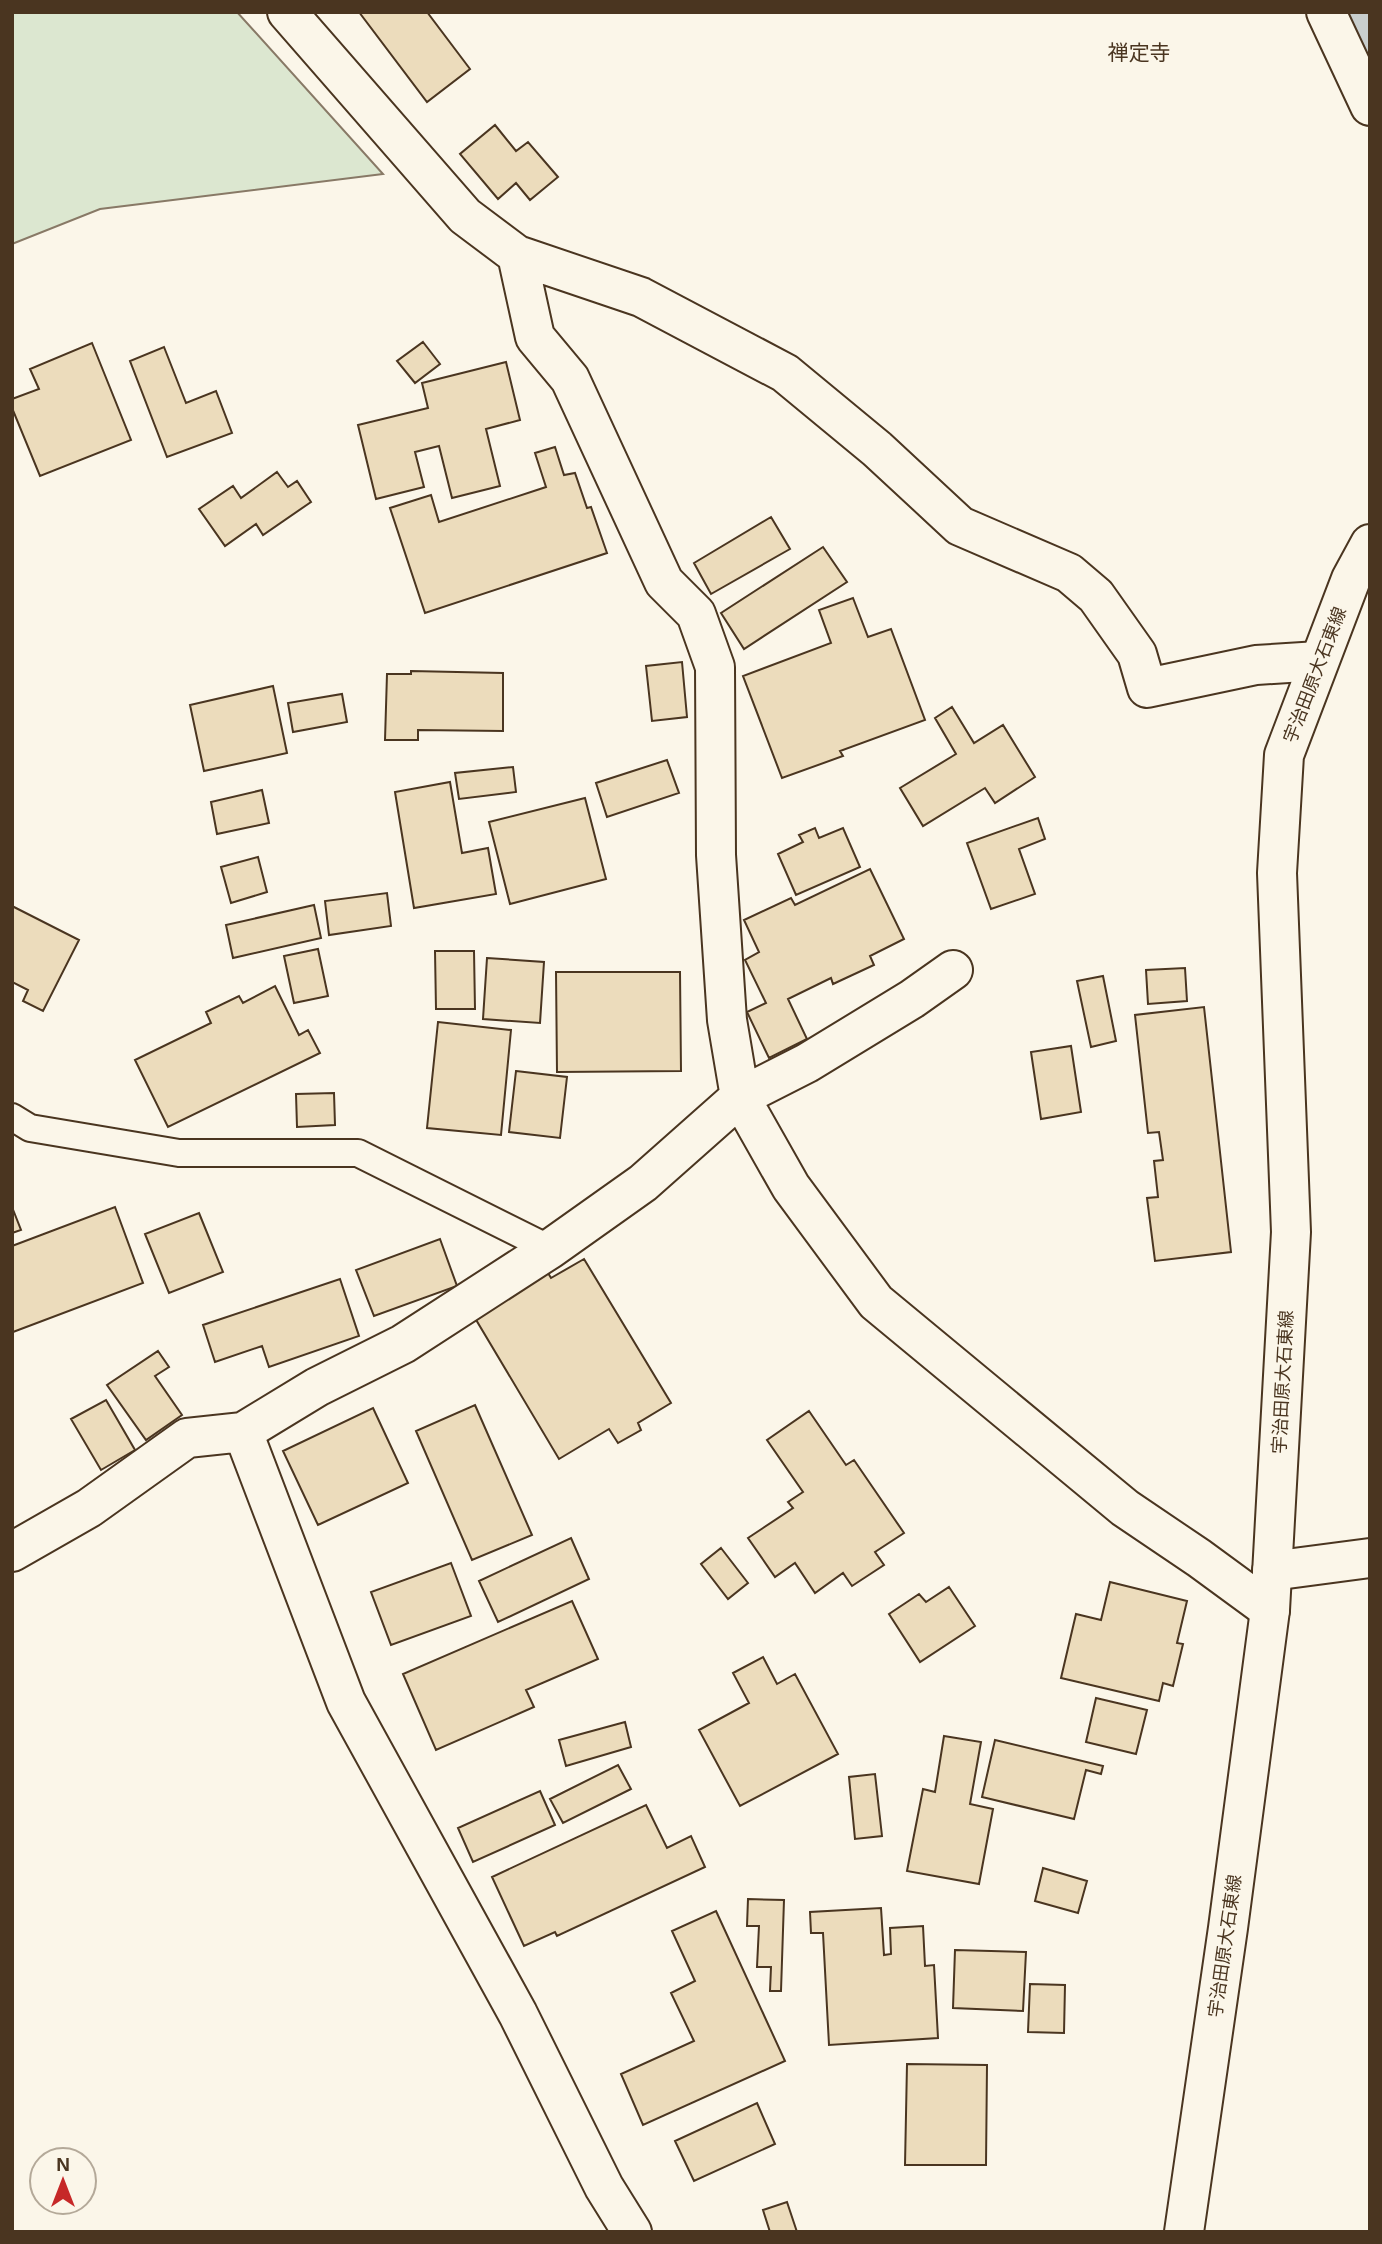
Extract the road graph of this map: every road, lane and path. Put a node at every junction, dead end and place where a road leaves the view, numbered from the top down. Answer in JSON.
{"nodes":[{"id":1,"x":288,"y":12,"type":"edge"},
{"id":2,"x":1326,"y":12,"type":"edge"},
{"id":3,"x":1370,"y":106,"type":"edge"},
{"id":4,"x":517,"y":255,"type":"junction"},
{"id":5,"x":1370,"y":544,"type":"edge"},
{"id":6,"x":1320,"y":661,"type":"junction"},
{"id":7,"x":953,"y":970,"type":"dead end"},
{"id":8,"x":740,"y":1097,"type":"junction"},
{"id":9,"x":12,"y":1117,"type":"edge"},
{"id":10,"x":550,"y":1249,"type":"junction"},
{"id":11,"x":243,"y":1432,"type":"junction"},
{"id":12,"x":12,"y":1552,"type":"edge"},
{"id":13,"x":1370,"y":1558,"type":"edge"},
{"id":14,"x":1272,"y":1571,"type":"junction"},
{"id":15,"x":1270,"y":1610,"type":"junction"},
{"id":16,"x":632,"y":2232,"type":"edge"},
{"id":17,"x":1184,"y":2232,"type":"edge"}],
"edges":[{"from":1,"to":4,"type":"street"},
{"from":2,"to":3,"type":"street"},
{"from":4,"to":6,"type":"street"},
{"from":4,"to":8,"type":"street"},
{"from":5,"to":6,"type":"street","name":"宇治田原大石東線"},
{"from":6,"to":14,"type":"street","name":"宇治田原大石東線"},
{"from":7,"to":8,"type":"street"},
{"from":8,"to":10,"type":"street"},
{"from":8,"to":15,"type":"street"},
{"from":9,"to":10,"type":"lane"},
{"from":10,"to":11,"type":"street"},
{"from":11,"to":12,"type":"street"},
{"from":11,"to":16,"type":"street"},
{"from":13,"to":14,"type":"street"},
{"from":14,"to":15,"type":"street","name":"宇治田原大石東線"},
{"from":15,"to":17,"type":"street","name":"宇治田原大石東線"}]}
